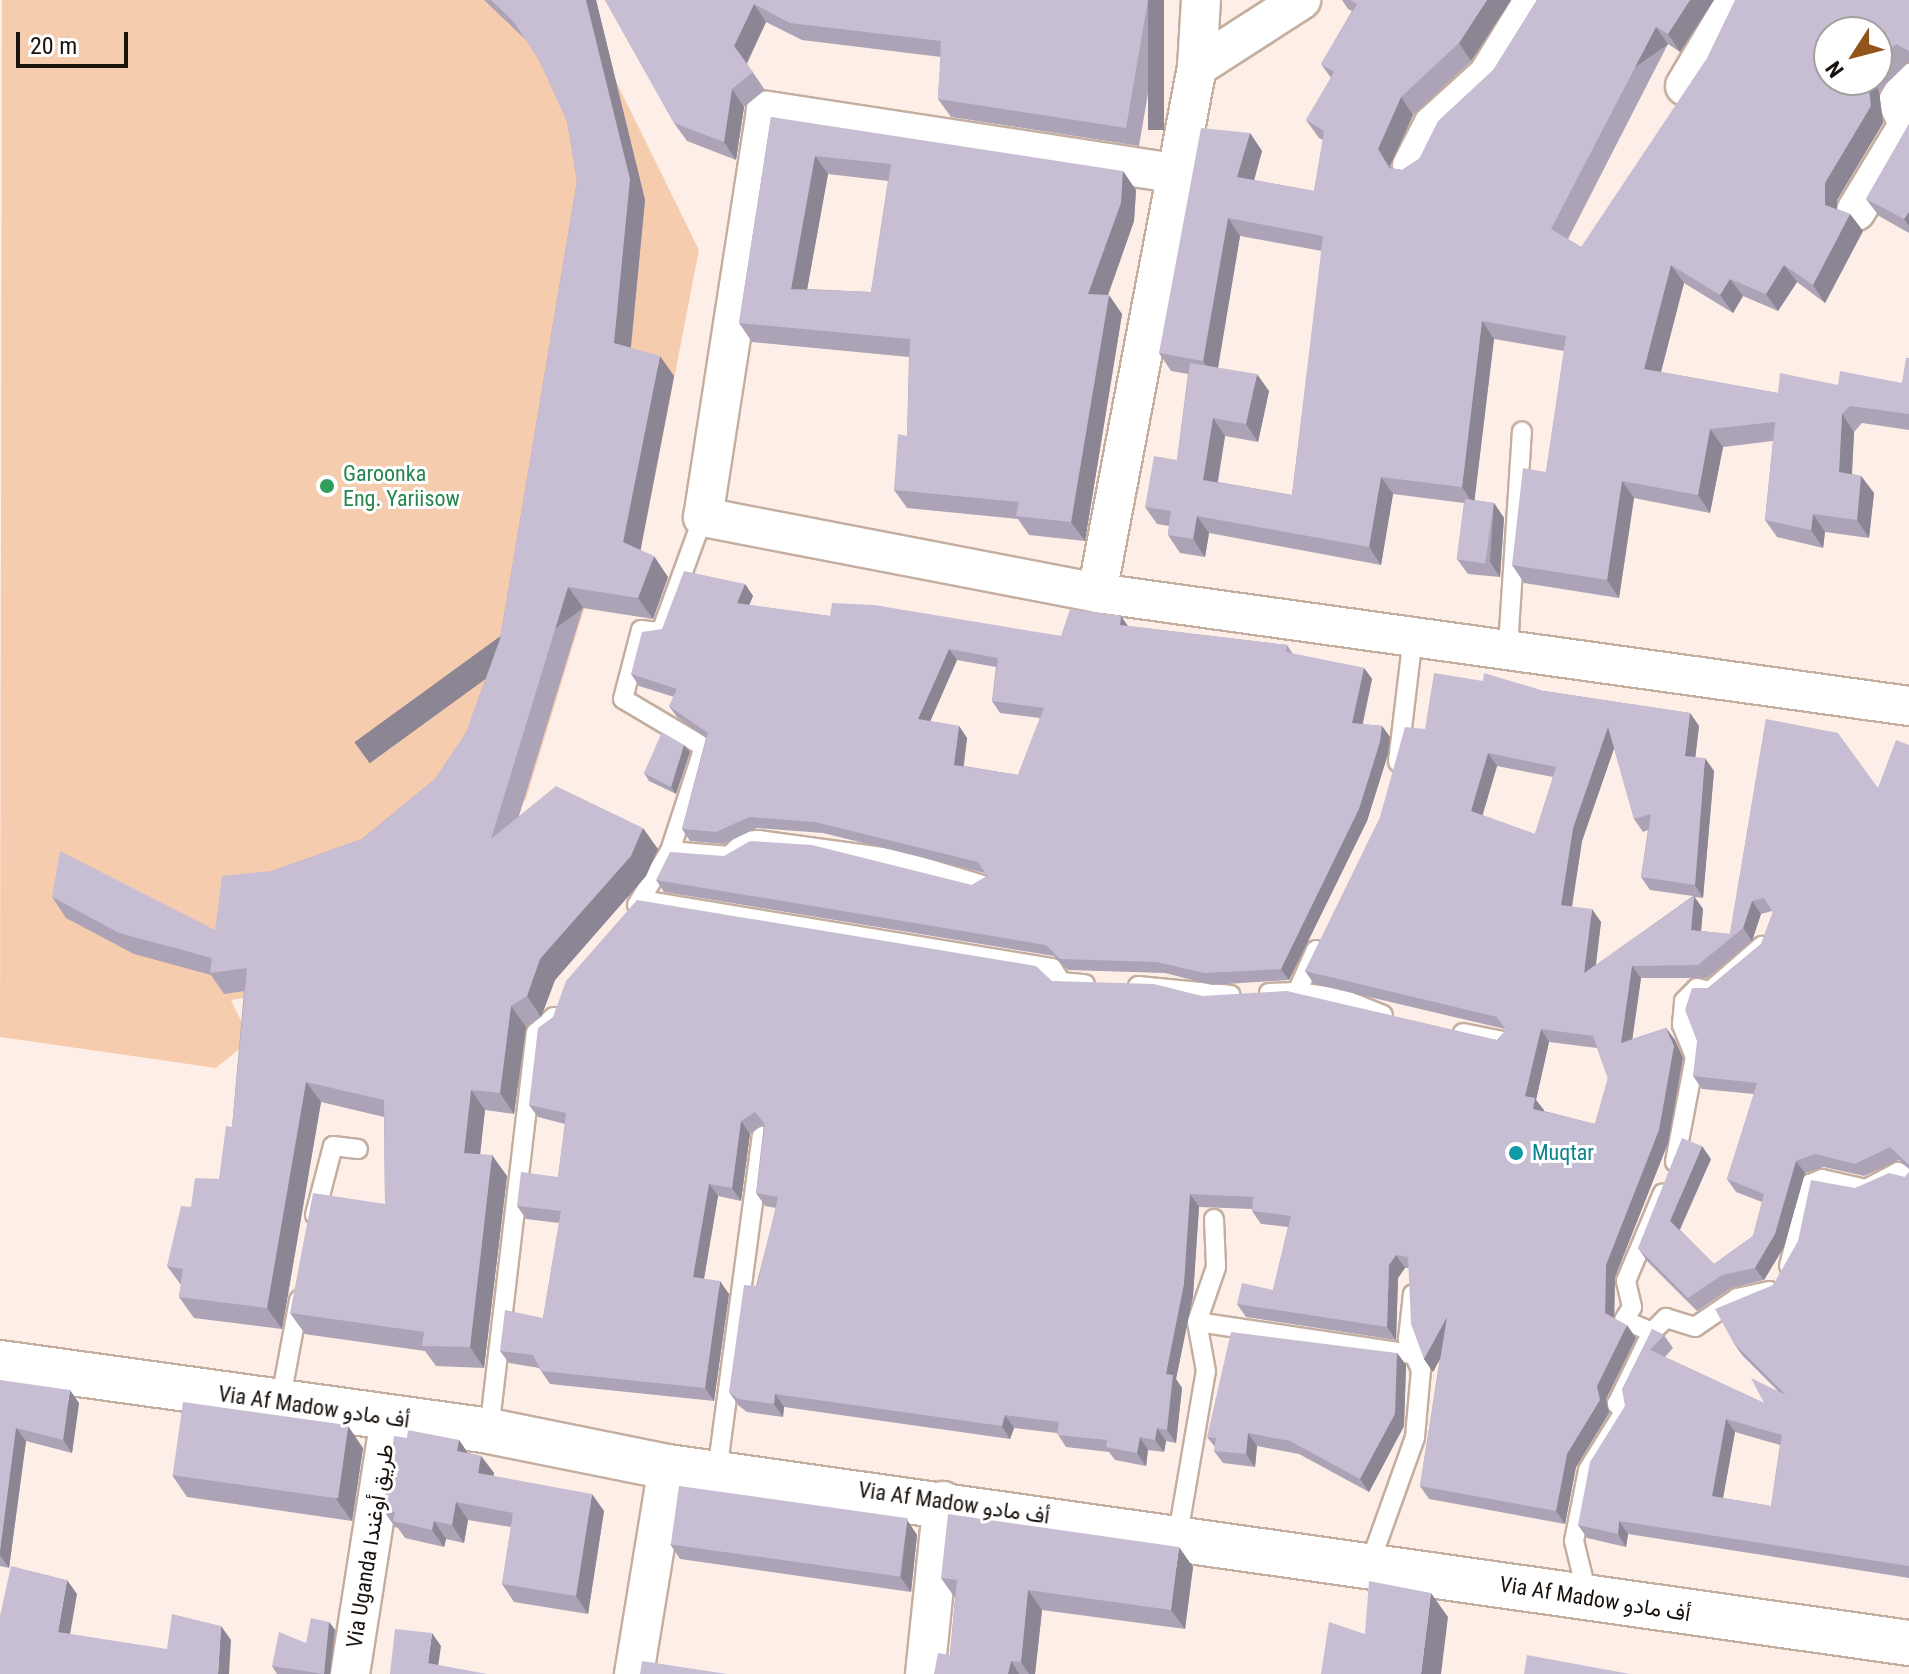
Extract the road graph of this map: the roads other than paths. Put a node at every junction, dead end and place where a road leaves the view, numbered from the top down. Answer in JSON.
{"nodes":[{"id":1,"x":1201,"y":0,"type":"edge"},
{"id":2,"x":1301,"y":0,"type":"edge"},
{"id":3,"x":1534,"y":0,"type":"edge"},
{"id":4,"x":1736,"y":0,"type":"edge"},
{"id":5,"x":1197,"y":67,"type":"junction"},
{"id":6,"x":1909,"y":83,"type":"edge"},
{"id":7,"x":1685,"y":86,"type":"edge"},
{"id":8,"x":1412,"y":166,"type":"edge"},
{"id":9,"x":1173,"y":173,"type":"junction"},
{"id":10,"x":1856,"y":211,"type":"dead end"},
{"id":11,"x":1522,"y":431,"type":"dead end"},
{"id":12,"x":703,"y":517,"type":"junction"},
{"id":13,"x":1097,"y":593,"type":"junction"},
{"id":14,"x":1413,"y":637,"type":"junction"},
{"id":15,"x":1508,"y":647,"type":"junction"},
{"id":16,"x":1909,"y":706,"type":"edge"},
{"id":17,"x":1392,"y":784,"type":"edge"},
{"id":18,"x":670,"y":851,"type":"junction"},
{"id":19,"x":983,"y":885,"type":"edge"},
{"id":20,"x":641,"y":900,"type":"junction"},
{"id":21,"x":623,"y":920,"type":"edge"},
{"id":22,"x":1770,"y":922,"type":"edge"},
{"id":23,"x":1324,"y":935,"type":"edge"},
{"id":24,"x":1297,"y":992,"type":"junction"},
{"id":25,"x":559,"y":1000,"type":"edge"},
{"id":26,"x":1411,"y":1021,"type":"edge"},
{"id":27,"x":1441,"y":1028,"type":"edge"},
{"id":28,"x":1503,"y":1041,"type":"edge"},
{"id":29,"x":762,"y":1136,"type":"edge"},
{"id":30,"x":358,"y":1149,"type":"dead end"},
{"id":31,"x":1909,"y":1179,"type":"edge"},
{"id":32,"x":1214,"y":1219,"type":"dead end"},
{"id":33,"x":311,"y":1238,"type":"edge"},
{"id":34,"x":1410,"y":1279,"type":"edge"},
{"id":35,"x":303,"y":1283,"type":"edge"},
{"id":36,"x":1197,"y":1322,"type":"junction"},
{"id":37,"x":1652,"y":1332,"type":"junction"},
{"id":38,"x":1411,"y":1354,"type":"junction"},
{"id":39,"x":0,"y":1363,"type":"edge"},
{"id":40,"x":280,"y":1403,"type":"junction"},
{"id":41,"x":390,"y":1418,"type":"junction"},
{"id":42,"x":489,"y":1431,"type":"junction"},
{"id":43,"x":668,"y":1467,"type":"junction"},
{"id":44,"x":717,"y":1472,"type":"junction"},
{"id":45,"x":943,"y":1501,"type":"junction"},
{"id":46,"x":1178,"y":1534,"type":"junction"},
{"id":47,"x":1370,"y":1563,"type":"junction"},
{"id":48,"x":1588,"y":1600,"type":"junction"},
{"id":49,"x":1909,"y":1643,"type":"edge"},
{"id":50,"x":350,"y":1674,"type":"edge"},
{"id":51,"x":634,"y":1674,"type":"edge"},
{"id":52,"x":925,"y":1674,"type":"edge"}],
"edges":[{"from":1,"to":5,"type":"street"},
{"from":2,"to":5,"type":"street"},
{"from":3,"to":8,"type":"street"},
{"from":4,"to":7,"type":"street"},
{"from":5,"to":9,"type":"street"},
{"from":6,"to":10,"type":"street"},
{"from":9,"to":12,"type":"street"},
{"from":9,"to":13,"type":"street"},
{"from":11,"to":15,"type":"lane"},
{"from":12,"to":13,"type":"street"},
{"from":12,"to":18,"type":"lane"},
{"from":13,"to":14,"type":"street"},
{"from":14,"to":15,"type":"street"},
{"from":14,"to":17,"type":"lane"},
{"from":15,"to":16,"type":"street"},
{"from":18,"to":19,"type":"lane"},
{"from":18,"to":20,"type":"lane"},
{"from":20,"to":21,"type":"lane"},
{"from":20,"to":24,"type":"lane"},
{"from":22,"to":37,"type":"lane"},
{"from":23,"to":24,"type":"lane"},
{"from":24,"to":26,"type":"lane"},
{"from":25,"to":42,"type":"lane"},
{"from":27,"to":28,"type":"lane"},
{"from":29,"to":44,"type":"lane"},
{"from":30,"to":33,"type":"lane"},
{"from":31,"to":37,"type":"lane"},
{"from":32,"to":36,"type":"lane"},
{"from":34,"to":38,"type":"lane"},
{"from":35,"to":40,"type":"lane"},
{"from":36,"to":38,"type":"lane"},
{"from":36,"to":46,"type":"lane"},
{"from":37,"to":48,"type":"lane"},
{"from":38,"to":47,"type":"lane"},
{"from":39,"to":40,"type":"street","name":"Via Af Madow أف مادو"},
{"from":40,"to":41,"type":"street","name":"Via Af Madow أف مادو"},
{"from":41,"to":42,"type":"street","name":"Via Af Madow أف مادو"},
{"from":41,"to":50,"type":"street","name":"Via Uganda طريق أوغندا"},
{"from":42,"to":43,"type":"street","name":"Via Af Madow أف مادو"},
{"from":43,"to":44,"type":"street","name":"Via Af Madow أف مادو"},
{"from":43,"to":51,"type":"street"},
{"from":44,"to":45,"type":"street","name":"Via Af Madow أف مادو"},
{"from":45,"to":46,"type":"street","name":"Via Af Madow أف مادو"},
{"from":45,"to":52,"type":"street"},
{"from":46,"to":47,"type":"street","name":"Via Af Madow أف مادو"},
{"from":47,"to":48,"type":"street","name":"Via Af Madow أف مادو"},
{"from":48,"to":49,"type":"street","name":"Via Af Madow أف مادو"}]}
